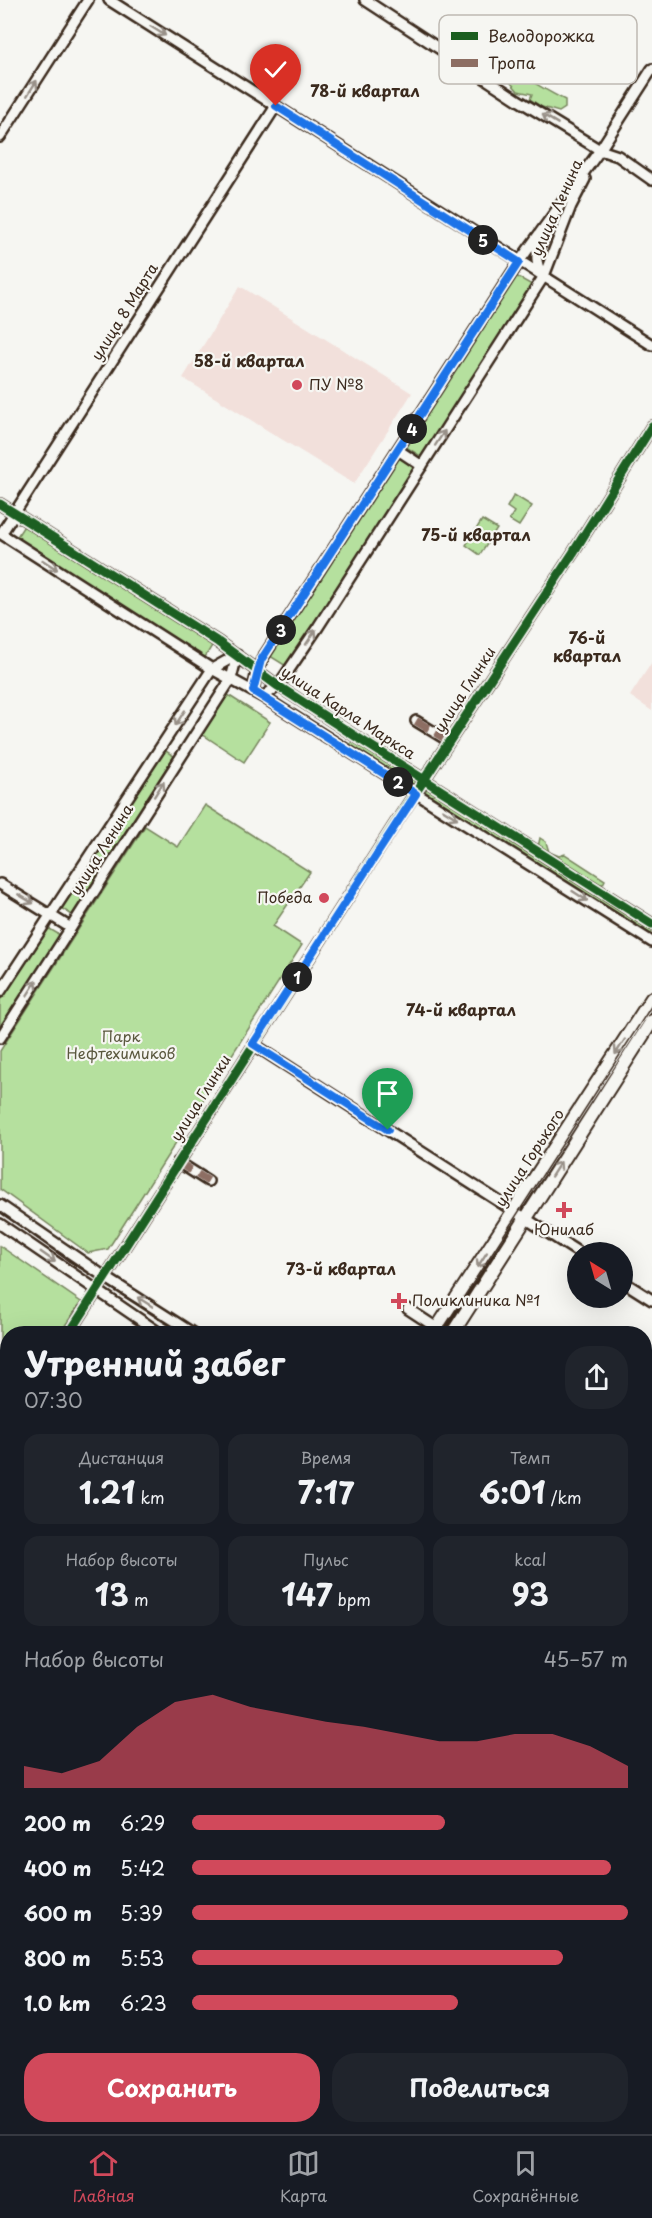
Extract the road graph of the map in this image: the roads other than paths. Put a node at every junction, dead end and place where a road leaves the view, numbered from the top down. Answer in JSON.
{"nodes":[{"id":1,"x":88,"y":0,"type":"edge"},
{"id":2,"x":109,"y":0,"type":"edge"},
{"id":3,"x":365,"y":0,"type":"edge"},
{"id":4,"x":123,"y":4,"type":"edge"},
{"id":5,"x":439,"y":47,"type":"edge"},
{"id":6,"x":652,"y":69,"type":"edge"},
{"id":7,"x":497,"y":84,"type":"edge"},
{"id":8,"x":276,"y":106,"type":"junction"},
{"id":9,"x":0,"y":137,"type":"edge"},
{"id":10,"x":600,"y":150,"type":"junction"},
{"id":11,"x":652,"y":180,"type":"edge"},
{"id":12,"x":559,"y":207,"type":"junction"},
{"id":13,"x":519,"y":262,"type":"junction"},
{"id":14,"x":544,"y":276,"type":"junction"},
{"id":15,"x":652,"y":345,"type":"edge"},
{"id":16,"x":652,"y":426,"type":"edge"},
{"id":17,"x":398,"y":450,"type":"junction"},
{"id":18,"x":422,"y":466,"type":"junction"},
{"id":19,"x":0,"y":504,"type":"edge"},
{"id":20,"x":15,"y":513,"type":"junction"},
{"id":21,"x":1,"y":534,"type":"edge"},
{"id":22,"x":237,"y":655,"type":"junction"},
{"id":23,"x":212,"y":669,"type":"junction"},
{"id":24,"x":257,"y":670,"type":"junction"},
{"id":25,"x":231,"y":679,"type":"junction"},
{"id":26,"x":278,"y":686,"type":"junction"},
{"id":27,"x":253,"y":691,"type":"junction"},
{"id":28,"x":263,"y":697,"type":"junction"},
{"id":29,"x":416,"y":721,"type":"dead end"},
{"id":30,"x":448,"y":741,"type":"junction"},
{"id":31,"x":425,"y":780,"type":"junction"},
{"id":32,"x":416,"y":794,"type":"junction"},
{"id":33,"x":0,"y":884,"type":"edge"},
{"id":34,"x":51,"y":915,"type":"junction"},
{"id":35,"x":652,"y":924,"type":"edge"},
{"id":36,"x":71,"y":928,"type":"junction"},
{"id":37,"x":652,"y":942,"type":"edge"},
{"id":38,"x":0,"y":992,"type":"edge"},
{"id":39,"x":652,"y":998,"type":"edge"},
{"id":40,"x":652,"y":1021,"type":"edge"},
{"id":41,"x":0,"y":1038,"type":"edge"},
{"id":42,"x":253,"y":1044,"type":"junction"},
{"id":43,"x":178,"y":1162,"type":"junction"},
{"id":44,"x":208,"y":1181,"type":"dead end"},
{"id":45,"x":0,"y":1205,"type":"edge"},
{"id":46,"x":514,"y":1211,"type":"junction"},
{"id":47,"x":525,"y":1218,"type":"junction"},
{"id":48,"x":0,"y":1224,"type":"edge"},
{"id":49,"x":567,"y":1245,"type":"edge"},
{"id":50,"x":105,"y":1277,"type":"junction"},
{"id":51,"x":633,"y":1288,"type":"edge"},
{"id":52,"x":96,"y":1290,"type":"junction"},
{"id":53,"x":652,"y":1300,"type":"edge"},
{"id":54,"x":408,"y":1309,"type":"dead end"},
{"id":55,"x":74,"y":1326,"type":"edge"},
{"id":56,"x":149,"y":1326,"type":"edge"},
{"id":57,"x":182,"y":1326,"type":"edge"},
{"id":58,"x":429,"y":1326,"type":"edge"},
{"id":59,"x":438,"y":1326,"type":"edge"},
{"id":60,"x":457,"y":1326,"type":"edge"}],
"edges":[{"from":9,"to":1,"type":"street","one_way":true},
{"from":2,"to":4,"type":"street"},
{"from":5,"to":3,"type":"street","one_way":true},
{"from":4,"to":8,"type":"street","one_way":true},
{"from":6,"to":10,"type":"street","name":"улица Ленина"},
{"from":10,"to":7,"type":"street","one_way":true},
{"from":8,"to":13,"type":"street"},
{"from":8,"to":20,"type":"street","name":"улица 8 Марта"},
{"from":10,"to":11,"type":"street"},
{"from":10,"to":12,"type":"street","name":"улица Ленина"},
{"from":10,"to":14,"type":"street","name":"улица Ленина"},
{"from":12,"to":13,"type":"street","name":"улица Ленина"},
{"from":12,"to":14,"type":"street"},
{"from":13,"to":14,"type":"street"},
{"from":13,"to":17,"type":"street","name":"улица Ленина"},
{"from":14,"to":15,"type":"street"},
{"from":18,"to":14,"type":"street","name":"улица Ленина","one_way":true},
{"from":16,"to":30,"type":"street","name":"улица Глинки"},
{"from":17,"to":18,"type":"street"},
{"from":17,"to":24,"type":"street","name":"улица Ленина"},
{"from":26,"to":18,"type":"street","name":"улица Ленина","one_way":true},
{"from":19,"to":20,"type":"street","name":"улица Карла Маркса"},
{"from":20,"to":21,"type":"street","name":"улица 8 Марта"},
{"from":20,"to":22,"type":"street","name":"улица Карла Маркса"},
{"from":21,"to":23,"type":"street","name":"улица Карла Маркса","one_way":true},
{"from":22,"to":23,"type":"street","name":"улица Ленина"},
{"from":22,"to":24,"type":"street","name":"улица Карла Маркса"},
{"from":22,"to":25,"type":"street"},
{"from":23,"to":25,"type":"street","name":"улица Карла Маркса"},
{"from":23,"to":34,"type":"street","name":"улица Ленина","one_way":true},
{"from":24,"to":26,"type":"street","name":"улица Карла Маркса"},
{"from":24,"to":27,"type":"street","name":"улица Ленина"},
{"from":25,"to":27,"type":"street","name":"улица Карла Маркса"},
{"from":36,"to":25,"type":"street","name":"улица Ленина","one_way":true},
{"from":26,"to":28,"type":"street","name":"улица Ленина"},
{"from":26,"to":31,"type":"street","name":"улица Карла Маркса"},
{"from":27,"to":28,"type":"street","name":"улица Карла Маркса"},
{"from":28,"to":32,"type":"street","name":"улица Карла Маркса"},
{"from":29,"to":30,"type":"street"},
{"from":30,"to":31,"type":"street","name":"улица Глинки"},
{"from":31,"to":32,"type":"street","name":"улица Глинки"},
{"from":31,"to":35,"type":"street","name":"улица Карла Маркса"},
{"from":32,"to":37,"type":"street","name":"улица Карла Маркса","one_way":true},
{"from":32,"to":42,"type":"street","name":"улица Глинки"},
{"from":33,"to":34,"type":"street","one_way":true},
{"from":34,"to":36,"type":"street"},
{"from":34,"to":38,"type":"street","name":"улица Ленина"},
{"from":41,"to":36,"type":"street","name":"улица Ленина","one_way":true},
{"from":39,"to":46,"type":"main road","name":"улица Горького","one_way":true},
{"from":47,"to":40,"type":"main road","name":"улица Горького","one_way":true},
{"from":42,"to":43,"type":"street","name":"улица Глинки"},
{"from":42,"to":46,"type":"street"},
{"from":43,"to":44,"type":"street"},
{"from":43,"to":50,"type":"street","name":"улица Глинки"},
{"from":45,"to":50,"type":"street"},
{"from":46,"to":47,"type":"street"},
{"from":46,"to":59,"type":"main road","name":"улица Горького","one_way":true},
{"from":47,"to":49,"type":"street"},
{"from":47,"to":60,"type":"main road","name":"улица Горького"},
{"from":48,"to":52,"type":"street","one_way":true},
{"from":50,"to":52,"type":"street","name":"улица Глинки"},
{"from":57,"to":50,"type":"street","one_way":true},
{"from":51,"to":53,"type":"street"},
{"from":52,"to":55,"type":"street","name":"улица Глинки"},
{"from":52,"to":56,"type":"street"},
{"from":54,"to":58,"type":"street"}]}
